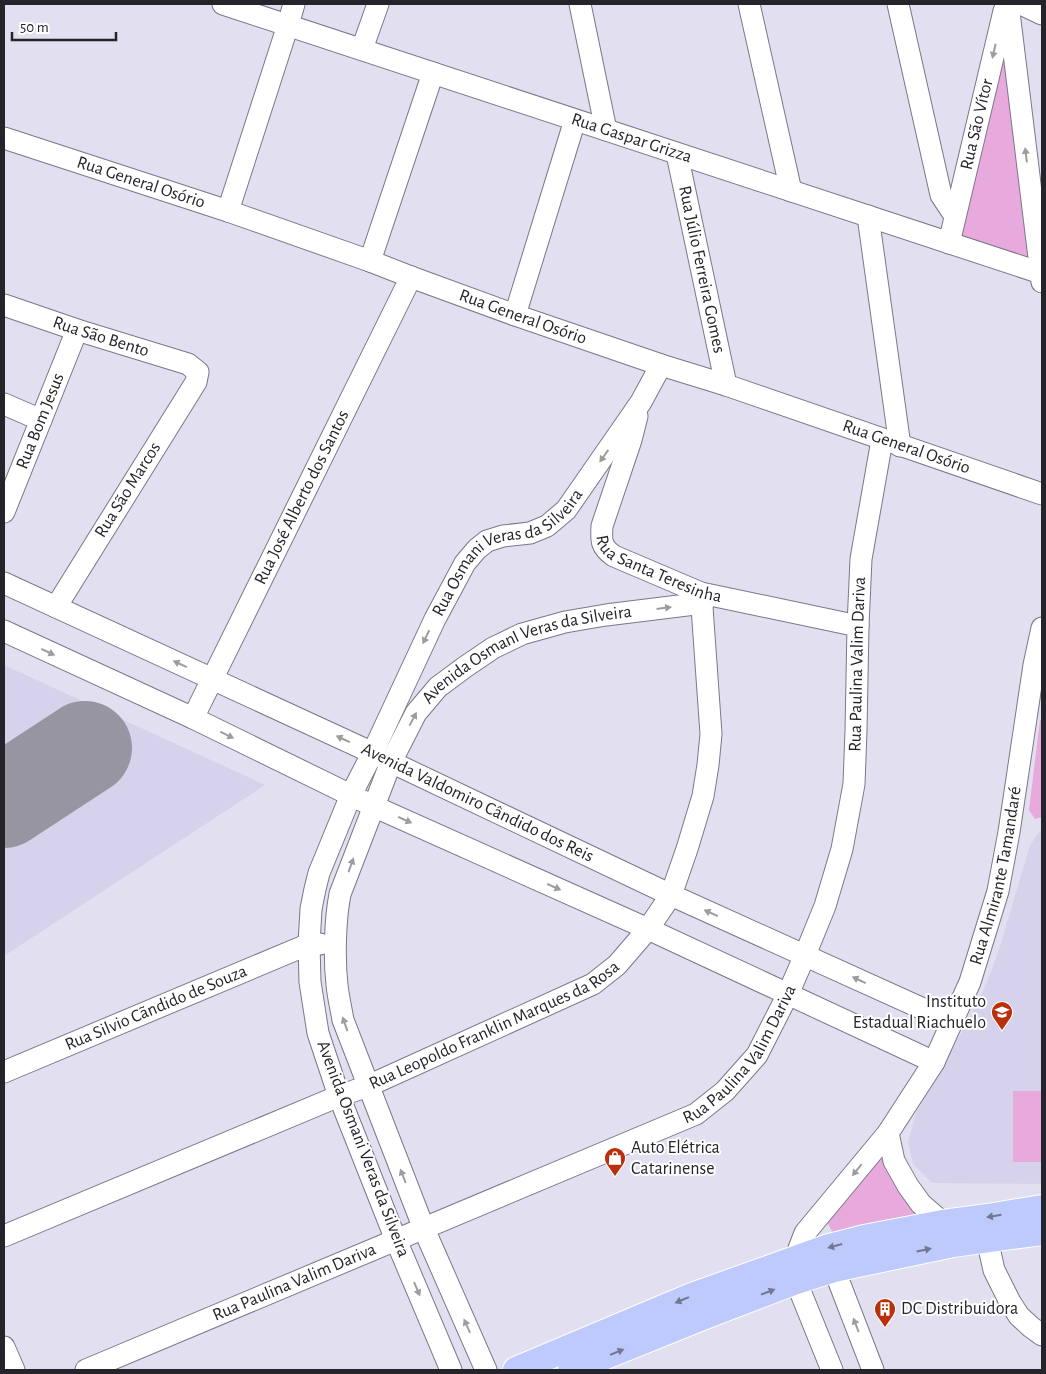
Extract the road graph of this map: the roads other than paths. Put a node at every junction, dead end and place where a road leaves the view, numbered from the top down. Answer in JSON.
{"nodes":[{"id":1,"x":223,"y":4,"type":"edge"},
{"id":2,"x":294,"y":4,"type":"edge"},
{"id":3,"x":378,"y":4,"type":"edge"},
{"id":4,"x":580,"y":4,"type":"edge"},
{"id":5,"x":749,"y":4,"type":"edge"},
{"id":6,"x":898,"y":4,"type":"edge"},
{"id":7,"x":1007,"y":4,"type":"edge"},
{"id":8,"x":1022,"y":4,"type":"edge"},
{"id":9,"x":1042,"y":14,"type":"edge"},
{"id":10,"x":288,"y":25,"type":"junction"},
{"id":11,"x":362,"y":49,"type":"junction"},
{"id":12,"x":433,"y":73,"type":"junction"},
{"id":13,"x":575,"y":120,"type":"junction"},
{"id":14,"x":606,"y":130,"type":"junction"},
{"id":15,"x":4,"y":138,"type":"edge"},
{"id":16,"x":677,"y":154,"type":"junction"},
{"id":17,"x":1036,"y":186,"type":"edge"},
{"id":18,"x":791,"y":191,"type":"junction"},
{"id":19,"x":228,"y":211,"type":"junction"},
{"id":20,"x":868,"y":216,"type":"junction"},
{"id":21,"x":955,"y":216,"type":"junction"},
{"id":22,"x":949,"y":243,"type":"junction"},
{"id":23,"x":370,"y":261,"type":"junction"},
{"id":24,"x":411,"y":277,"type":"junction"},
{"id":25,"x":1042,"y":278,"type":"edge"},
{"id":26,"x":4,"y":306,"type":"edge"},
{"id":27,"x":515,"y":314,"type":"junction"},
{"id":28,"x":77,"y":330,"type":"junction"},
{"id":29,"x":661,"y":365,"type":"junction"},
{"id":30,"x":198,"y":372,"type":"joint"},
{"id":31,"x":726,"y":385,"type":"junction"},
{"id":32,"x":641,"y":402,"type":"junction"},
{"id":33,"x":4,"y":404,"type":"edge"},
{"id":34,"x":41,"y":420,"type":"junction"},
{"id":35,"x":891,"y":443,"type":"junction"},
{"id":36,"x":1042,"y":494,"type":"edge"},
{"id":37,"x":4,"y":512,"type":"edge"},
{"id":38,"x":4,"y":583,"type":"edge"},
{"id":39,"x":702,"y":598,"type":"junction"},
{"id":40,"x":56,"y":607,"type":"junction"},
{"id":41,"x":858,"y":626,"type":"junction"},
{"id":42,"x":1042,"y":628,"type":"edge"},
{"id":43,"x":4,"y":632,"type":"edge"},
{"id":44,"x":1038,"y":674,"type":"edge"},
{"id":45,"x":212,"y":679,"type":"junction"},
{"id":46,"x":193,"y":718,"type":"junction"},
{"id":47,"x":382,"y":757,"type":"junction"},
{"id":48,"x":351,"y":795,"type":"junction"},
{"id":49,"x":373,"y":806,"type":"junction"},
{"id":50,"x":315,"y":889,"type":"junction"},
{"id":51,"x":340,"y":894,"type":"junction"},
{"id":52,"x":671,"y":895,"type":"junction"},
{"id":53,"x":648,"y":929,"type":"junction"},
{"id":54,"x":308,"y":944,"type":"junction"},
{"id":55,"x":336,"y":944,"type":"junction"},
{"id":56,"x":805,"y":955,"type":"junction"},
{"id":57,"x":788,"y":994,"type":"junction"},
{"id":58,"x":952,"y":1022,"type":"junction"},
{"id":59,"x":934,"y":1062,"type":"junction"},
{"id":60,"x":4,"y":1072,"type":"edge"},
{"id":61,"x":368,"y":1086,"type":"junction"},
{"id":62,"x":338,"y":1096,"type":"junction"},
{"id":63,"x":888,"y":1132,"type":"junction"},
{"id":64,"x":1042,"y":1208,"type":"edge"},
{"id":65,"x":943,"y":1223,"type":"junction"},
{"id":66,"x":424,"y":1229,"type":"junction"},
{"id":67,"x":1042,"y":1232,"type":"edge"},
{"id":68,"x":4,"y":1236,"type":"edge"},
{"id":69,"x":987,"y":1238,"type":"junction"},
{"id":70,"x":396,"y":1240,"type":"junction"},
{"id":71,"x":834,"y":1269,"type":"junction"},
{"id":72,"x":795,"y":1270,"type":"junction"},
{"id":73,"x":1042,"y":1335,"type":"edge"},
{"id":74,"x":4,"y":1347,"type":"edge"},
{"id":75,"x":14,"y":1370,"type":"edge"},
{"id":76,"x":86,"y":1370,"type":"edge"},
{"id":77,"x":451,"y":1370,"type":"edge"},
{"id":78,"x":486,"y":1370,"type":"edge"},
{"id":79,"x":516,"y":1370,"type":"edge"},
{"id":80,"x":572,"y":1370,"type":"edge"},
{"id":81,"x":832,"y":1370,"type":"edge"},
{"id":82,"x":873,"y":1370,"type":"edge"}],
"edges":[{"from":1,"to":10,"type":"street","name":"Rua Gaspar Grizza"},
{"from":2,"to":10,"type":"street"},
{"from":3,"to":11,"type":"street"},
{"from":4,"to":14,"type":"street"},
{"from":5,"to":18,"type":"street"},
{"from":6,"to":21,"type":"street"},
{"from":17,"to":7,"type":"street","one_way":true},
{"from":7,"to":21,"type":"street","name":"Rua São Vítor","one_way":true},
{"from":8,"to":9,"type":"street"},
{"from":10,"to":11,"type":"street","name":"Rua Gaspar Grizza"},
{"from":10,"to":19,"type":"street"},
{"from":11,"to":12,"type":"street","name":"Rua Gaspar Grizza"},
{"from":12,"to":13,"type":"street","name":"Rua Gaspar Grizza"},
{"from":12,"to":23,"type":"street"},
{"from":13,"to":14,"type":"street","name":"Rua Gaspar Grizza"},
{"from":13,"to":27,"type":"street"},
{"from":14,"to":16,"type":"street","name":"Rua Gaspar Grizza"},
{"from":15,"to":19,"type":"street","name":"Rua General Osório"},
{"from":16,"to":18,"type":"street","name":"Rua Gaspar Grizza"},
{"from":16,"to":31,"type":"street","name":"Rua Júlio Ferreira Gomes"},
{"from":17,"to":25,"type":"street"},
{"from":18,"to":20,"type":"street","name":"Rua Gaspar Grizza"},
{"from":19,"to":23,"type":"street","name":"Rua General Osório"},
{"from":20,"to":22,"type":"street","name":"Rua Gaspar Grizza"},
{"from":20,"to":35,"type":"street","name":"Rua Paulina Valim Dariva"},
{"from":21,"to":22,"type":"street","name":"Rua São Vítor"},
{"from":22,"to":25,"type":"street","name":"Rua Gaspar Grizza"},
{"from":23,"to":24,"type":"street","name":"Rua General Osório"},
{"from":24,"to":27,"type":"street","name":"Rua General Osório"},
{"from":24,"to":45,"type":"street","name":"Rua José Alberto dos Santos"},
{"from":26,"to":28,"type":"street","name":"Rua São Bento"},
{"from":27,"to":29,"type":"street","name":"Rua General Osório"},
{"from":28,"to":30,"type":"street","name":"Rua São Bento"},
{"from":28,"to":34,"type":"street","name":"Rua Bom Jesus"},
{"from":29,"to":31,"type":"street","name":"Rua General Osório"},
{"from":29,"to":32,"type":"street","name":"Rua Osmani Veras da Silveira"},
{"from":30,"to":40,"type":"street","name":"Rua São Marcos"},
{"from":31,"to":35,"type":"street","name":"Rua General Osório"},
{"from":32,"to":39,"type":"street","name":"Rua Santa Teresinha"},
{"from":32,"to":47,"type":"street","name":"Rua Osmani Veras da Silveira","one_way":true},
{"from":33,"to":34,"type":"street"},
{"from":34,"to":37,"type":"street","name":"Rua Bom Jesus"},
{"from":35,"to":36,"type":"street","name":"Rua General Osório"},
{"from":35,"to":41,"type":"street","name":"Rua Paulina Valim Dariva"},
{"from":38,"to":40,"type":"street","name":"Avenida Valdomiro Cândido dos Reis"},
{"from":39,"to":41,"type":"street","name":"Rua Santa Teresinha"},
{"from":47,"to":39,"type":"street","name":"Avenida OsmanI Veras da Silveira","one_way":true},
{"from":39,"to":52,"type":"street","name":"Rua Leopoldo Franklin Marques da Rosa"},
{"from":45,"to":40,"type":"street","name":"Avenida Valdomiro Cândido dos Reis","one_way":true},
{"from":41,"to":56,"type":"street","name":"Rua Paulina Valim Dariva"},
{"from":42,"to":44,"type":"street","name":"Rua Almirante Tamandaré"},
{"from":43,"to":46,"type":"street","one_way":true},
{"from":44,"to":58,"type":"street","name":"Rua Almirante Tamandaré"},
{"from":45,"to":46,"type":"street","name":"Rua José Alberto dos Santos"},
{"from":47,"to":45,"type":"street","name":"Avenida Valdomiro Cândido dos Reis","one_way":true},
{"from":46,"to":48,"type":"street","one_way":true},
{"from":47,"to":48,"type":"street","name":"Avenida Osmani Veras da Silveira"},
{"from":47,"to":49,"type":"street","name":"Avenida Osmani Veras da Silveira"},
{"from":47,"to":52,"type":"street","name":"Avenida Valdomiro Cândido dos Reis"},
{"from":48,"to":49,"type":"street"},
{"from":48,"to":50,"type":"street","name":"Avenida Osmani Veras da Silveira"},
{"from":51,"to":49,"type":"street","name":"Avenida Osmani Veras da Silveira","one_way":true},
{"from":49,"to":53,"type":"street","one_way":true},
{"from":50,"to":51,"type":"street"},
{"from":50,"to":54,"type":"street","name":"Avenida Osmani Veras da Silveira"},
{"from":51,"to":55,"type":"street","name":"Avenida Osmani Veras da Silveira"},
{"from":52,"to":53,"type":"street","name":"Rua Leopoldo Franklin Marques da Rosa"},
{"from":56,"to":52,"type":"street","name":"Avenida Valdomiro Cândido dos Reis","one_way":true},
{"from":53,"to":57,"type":"street"},
{"from":53,"to":61,"type":"street","name":"Rua Leopoldo Franklin Marques da Rosa"},
{"from":54,"to":55,"type":"street"},
{"from":54,"to":60,"type":"street","name":"Rua Silvio Cãndido de Souza"},
{"from":54,"to":62,"type":"street","name":"Avenida Osmani Veras da Silveira"},
{"from":61,"to":55,"type":"street","name":"Avenida Osmani Veras da Silveira","one_way":true},
{"from":56,"to":57,"type":"street","name":"Rua Paulina Valim Dariva"},
{"from":58,"to":56,"type":"street","name":"Avenida Valdomiro Cândido dos Reis","one_way":true},
{"from":57,"to":59,"type":"street"},
{"from":57,"to":66,"type":"street","name":"Rua Paulina Valim Dariva"},
{"from":58,"to":59,"type":"street","name":"Rua Almirante Tamandaré"},
{"from":59,"to":63,"type":"street","name":"Rua Almirante Tamandaré"},
{"from":61,"to":62,"type":"street","name":"Rua Leopoldo Franklin Marques da Rosa"},
{"from":66,"to":61,"type":"street","name":"Avenida Osmani Veras da Silveira","one_way":true},
{"from":62,"to":68,"type":"street","name":"Rua Leopoldo Franklin Marques da Rosa"},
{"from":62,"to":70,"type":"street","name":"Avenida Osmani Veras da Silveira"},
{"from":63,"to":65,"type":"street"},
{"from":63,"to":72,"type":"street","name":"Rua Almirante Tamandaré","one_way":true},
{"from":64,"to":65,"type":"main road","one_way":true},
{"from":65,"to":72,"type":"main road","one_way":true},
{"from":66,"to":70,"type":"street","name":"Rua Paulina Valim Dariva"},
{"from":78,"to":66,"type":"street","name":"Avenida Osmani Veras da Silveira","one_way":true},
{"from":67,"to":69,"type":"main road"},
{"from":71,"to":69,"type":"main road","one_way":true},
{"from":69,"to":73,"type":"street"},
{"from":70,"to":76,"type":"street","name":"Rua Paulina Valim Dariva"},
{"from":70,"to":77,"type":"street","name":"Avenida Osmani Veras da Silveira","one_way":true},
{"from":71,"to":72,"type":"main road"},
{"from":82,"to":71,"type":"street","one_way":true},
{"from":72,"to":79,"type":"main road","one_way":true},
{"from":80,"to":72,"type":"main road","one_way":true},
{"from":72,"to":81,"type":"street"},
{"from":74,"to":75,"type":"street"}]}
